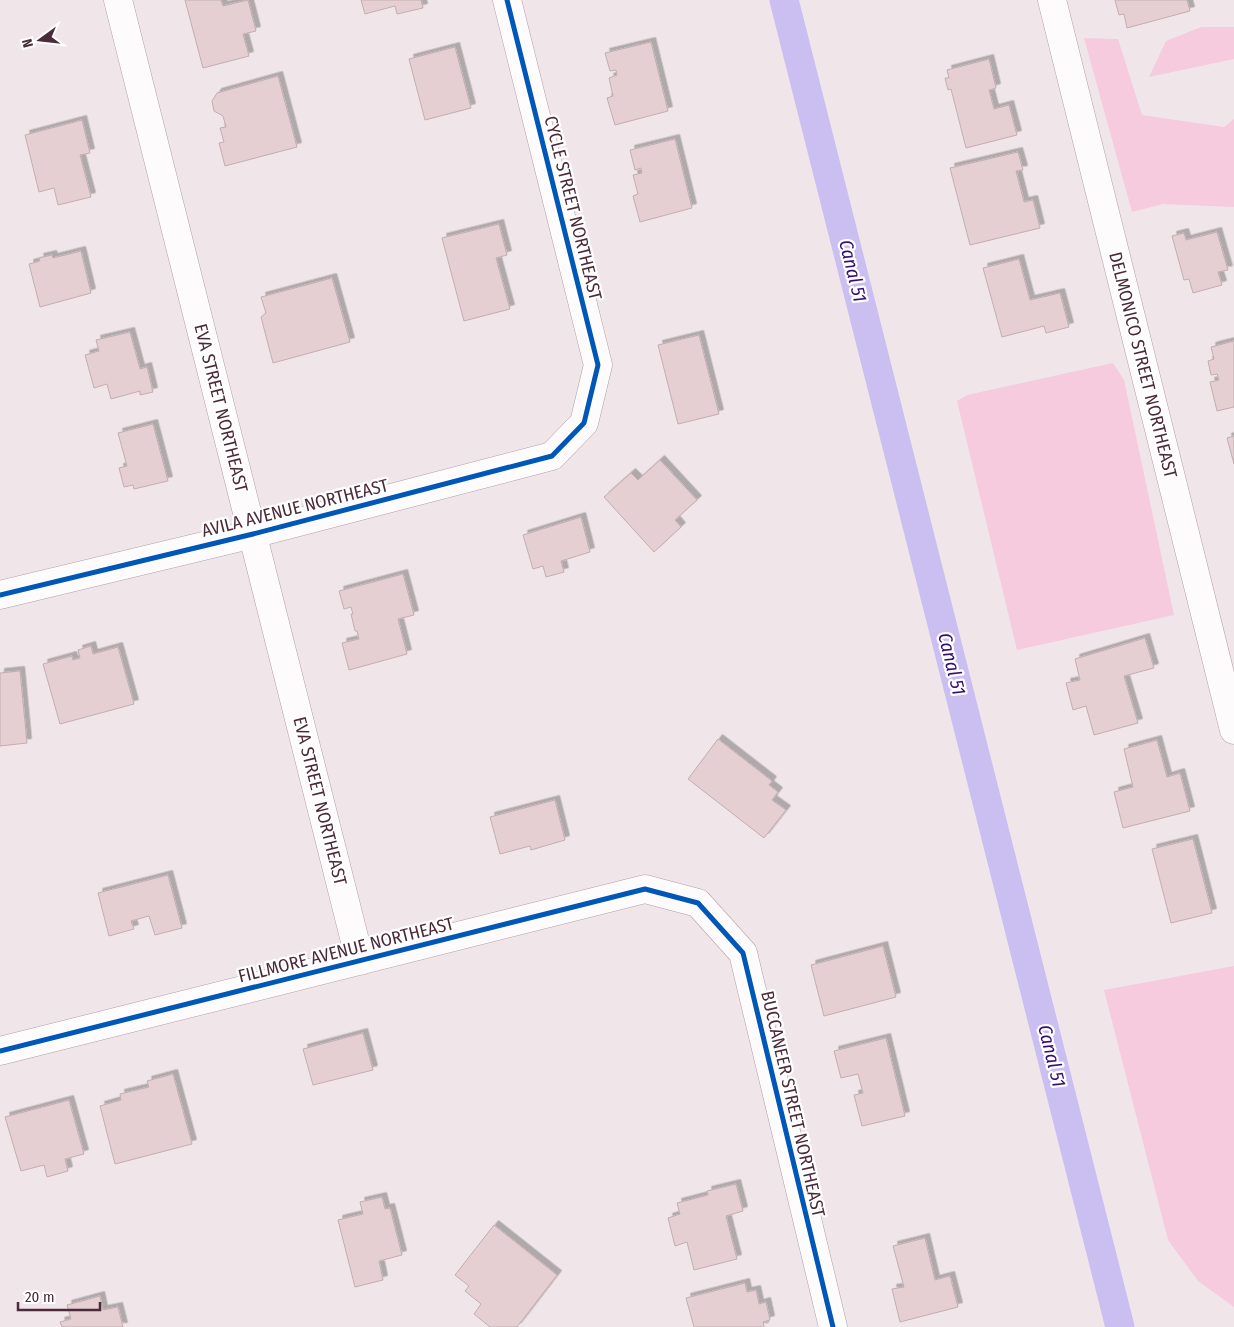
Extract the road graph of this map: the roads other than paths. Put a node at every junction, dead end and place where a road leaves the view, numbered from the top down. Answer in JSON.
{"nodes":[{"id":1,"x":118,"y":0,"type":"edge"},
{"id":2,"x":507,"y":0,"type":"edge"},
{"id":3,"x":1052,"y":0,"type":"edge"},
{"id":4,"x":584,"y":423,"type":"joint"},
{"id":5,"x":253,"y":534,"type":"junction"},
{"id":6,"x":0,"y":595,"type":"edge"},
{"id":7,"x":1234,"y":730,"type":"edge"},
{"id":8,"x":698,"y":903,"type":"joint"},
{"id":9,"x":360,"y":961,"type":"junction"},
{"id":10,"x":0,"y":1052,"type":"edge"},
{"id":11,"x":833,"y":1327,"type":"edge"}],
"edges":[{"from":1,"to":5,"type":"street","name":"EVA STREET NORTHEAST"},
{"from":2,"to":4,"type":"street","name":"CYCLE STREET NORTHEAST"},
{"from":3,"to":7,"type":"street","name":"DELMONICO STREET NORTHEAST"},
{"from":4,"to":5,"type":"street","name":"AVILA AVENUE NORTHEAST"},
{"from":5,"to":6,"type":"street","name":"AVILA AVENUE NORTHEAST"},
{"from":5,"to":9,"type":"street","name":"EVA STREET NORTHEAST"},
{"from":8,"to":9,"type":"street","name":"FILLMORE AVENUE NORTHEAST"},
{"from":8,"to":11,"type":"street","name":"BUCCANEER STREET NORTHEAST"},
{"from":9,"to":10,"type":"street","name":"FILLMORE AVENUE NORTHEAST"}]}
